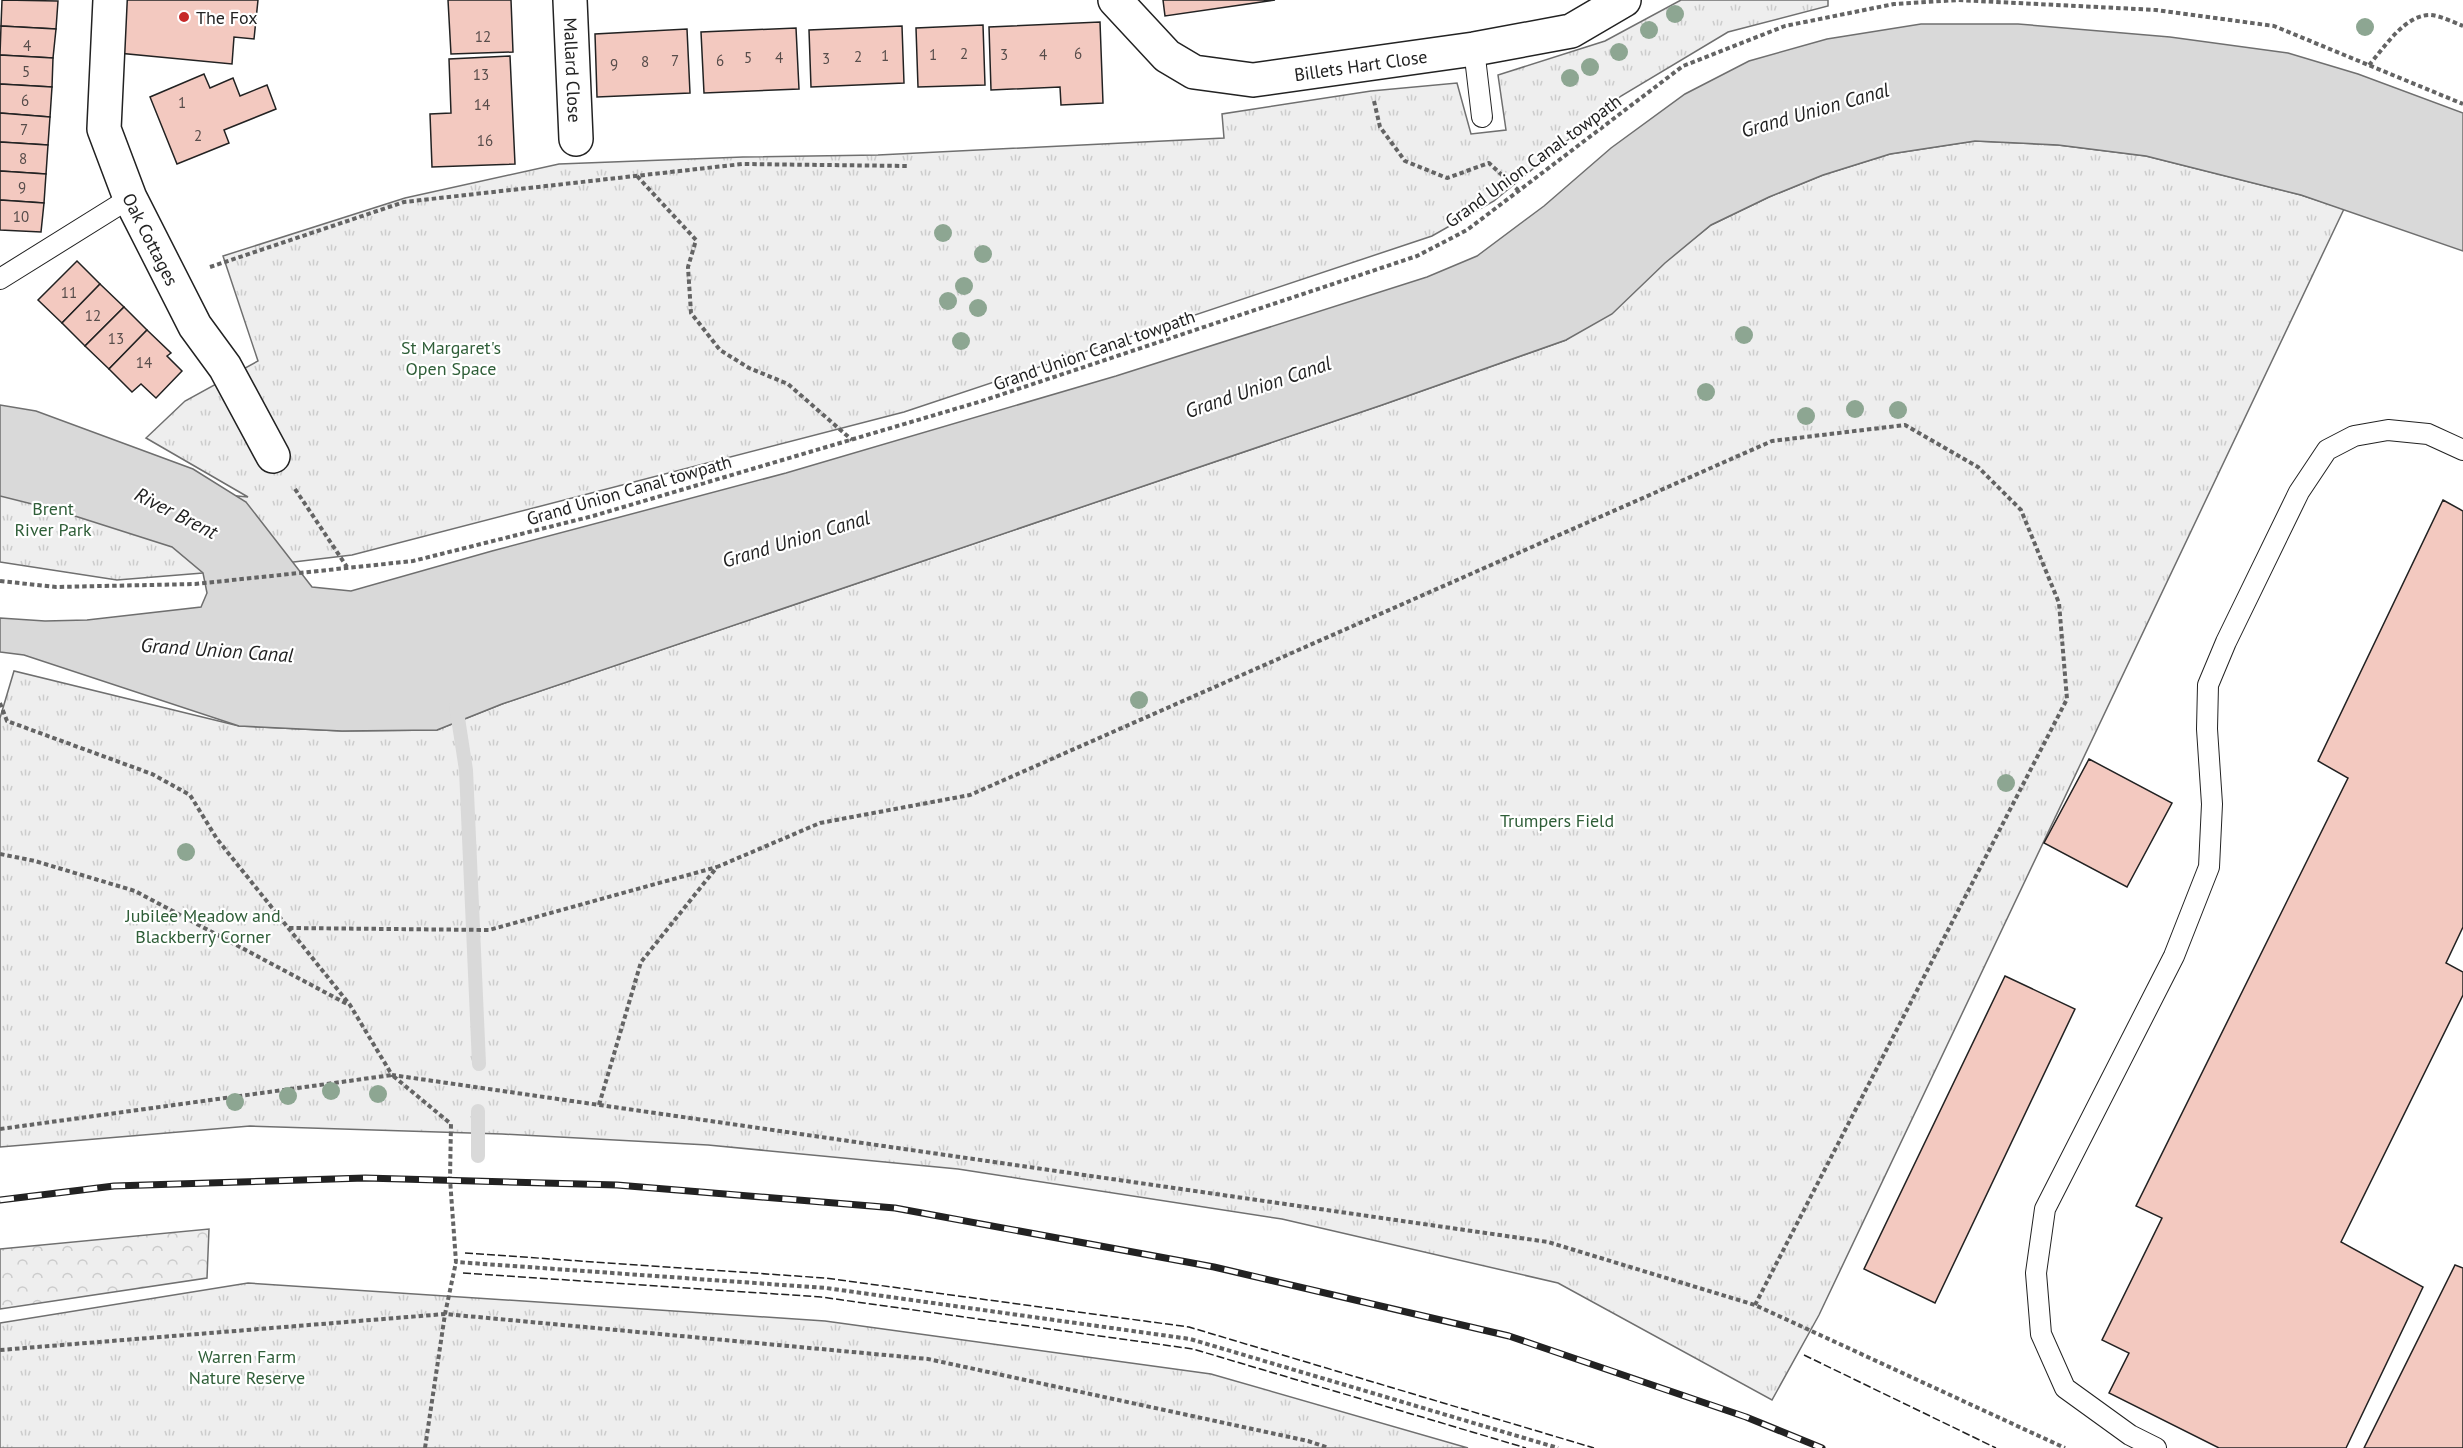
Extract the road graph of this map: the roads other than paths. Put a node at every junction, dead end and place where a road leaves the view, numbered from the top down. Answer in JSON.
{"nodes":[{"id":1,"x":110,"y":0,"type":"edge"},
{"id":2,"x":570,"y":0,"type":"edge"},
{"id":3,"x":1115,"y":0,"type":"edge"},
{"id":4,"x":1624,"y":0,"type":"edge"},
{"id":5,"x":1474,"y":49,"type":"junction"},
{"id":6,"x":1482,"y":117,"type":"dead end"},
{"id":7,"x":576,"y":140,"type":"dead end"},
{"id":8,"x":130,"y":198,"type":"junction"},
{"id":9,"x":0,"y":279,"type":"edge"},
{"id":10,"x":2463,"y":450,"type":"edge"},
{"id":11,"x":273,"y":456,"type":"road end"},
{"id":12,"x":2156,"y":1448,"type":"edge"}],
"edges":[{"from":1,"to":8,"type":"street","name":"Oak Cottages"},
{"from":2,"to":7,"type":"street","name":"Mallard Close"},
{"from":3,"to":5,"type":"street","name":"Billets Hart Close"},
{"from":4,"to":5,"type":"street","name":"Billets Hart Close"},
{"from":5,"to":6,"type":"lane"},
{"from":8,"to":9,"type":"lane"},
{"from":8,"to":11,"type":"street","name":"Oak Cottages"},
{"from":10,"to":12,"type":"lane"}]}
